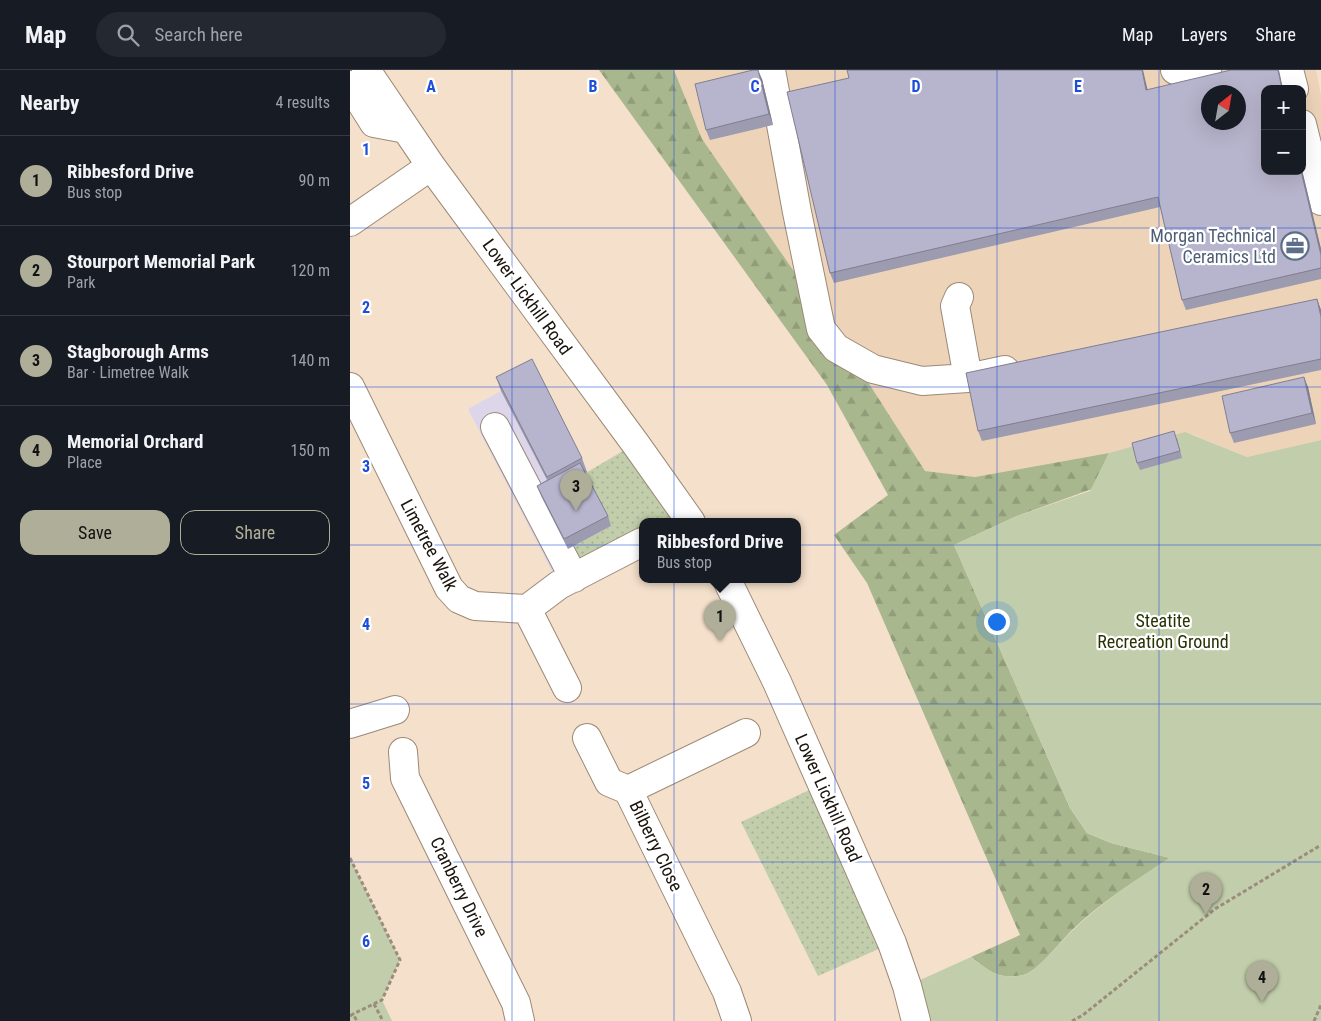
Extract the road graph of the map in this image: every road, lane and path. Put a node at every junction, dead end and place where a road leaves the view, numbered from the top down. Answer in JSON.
{"nodes":[{"id":1,"x":366,"y":70,"type":"edge"},
{"id":2,"x":771,"y":70,"type":"edge"},
{"id":3,"x":1175,"y":70,"type":"edge"},
{"id":4,"x":1207,"y":70,"type":"edge"},
{"id":5,"x":1289,"y":70,"type":"edge"},
{"id":6,"x":350,"y":85,"type":"edge"},
{"id":7,"x":1293,"y":85,"type":"edge"},
{"id":8,"x":406,"y":129,"type":"junction"},
{"id":9,"x":1303,"y":130,"type":"edge"},
{"id":10,"x":431,"y":166,"type":"junction"},
{"id":11,"x":1321,"y":201,"type":"edge"},
{"id":12,"x":350,"y":222,"type":"edge"},
{"id":13,"x":960,"y":296,"type":"dead end"},
{"id":14,"x":1032,"y":365,"type":"edge"},
{"id":15,"x":968,"y":378,"type":"junction"},
{"id":16,"x":350,"y":387,"type":"edge"},
{"id":17,"x":496,"y":427,"type":"dead end"},
{"id":18,"x":684,"y":518,"type":"edge"},
{"id":19,"x":639,"y":544,"type":"edge"},
{"id":20,"x":574,"y":578,"type":"junction"},
{"id":21,"x":728,"y":583,"type":"edge"},
{"id":22,"x":527,"y":609,"type":"junction"},
{"id":23,"x":568,"y":688,"type":"dead end"},
{"id":24,"x":395,"y":710,"type":"dead end"},
{"id":25,"x":350,"y":724,"type":"edge"},
{"id":26,"x":746,"y":733,"type":"dead end"},
{"id":27,"x":588,"y":738,"type":"dead end"},
{"id":28,"x":403,"y":752,"type":"dead end"},
{"id":29,"x":628,"y":790,"type":"junction"},
{"id":30,"x":1321,"y":845,"type":"edge"},
{"id":31,"x":350,"y":858,"type":"edge"},
{"id":32,"x":374,"y":1004,"type":"junction"},
{"id":33,"x":1321,"y":1005,"type":"edge"},
{"id":34,"x":352,"y":1015,"type":"edge"},
{"id":35,"x":357,"y":1021,"type":"edge"},
{"id":36,"x":383,"y":1021,"type":"edge"},
{"id":37,"x":520,"y":1021,"type":"edge"},
{"id":38,"x":737,"y":1021,"type":"edge"},
{"id":39,"x":916,"y":1021,"type":"edge"},
{"id":40,"x":1072,"y":1021,"type":"edge"},
{"id":41,"x":1314,"y":1021,"type":"edge"}],
"edges":[{"from":1,"to":8,"type":"street","name":"Lower Lickhill Road"},
{"from":2,"to":15,"type":"street"},
{"from":3,"to":4,"type":"street"},
{"from":5,"to":7,"type":"street"},
{"from":6,"to":8,"type":"street"},
{"from":8,"to":10,"type":"street","name":"Lower Lickhill Road"},
{"from":9,"to":11,"type":"street"},
{"from":10,"to":12,"type":"street"},
{"from":10,"to":18,"type":"street","name":"Lower Lickhill Road"},
{"from":13,"to":15,"type":"street"},
{"from":14,"to":15,"type":"street"},
{"from":16,"to":22,"type":"street","name":"Limetree Walk"},
{"from":17,"to":20,"type":"street"},
{"from":19,"to":20,"type":"street"},
{"from":20,"to":22,"type":"street"},
{"from":21,"to":39,"type":"street","name":"Lower Lickhill Road"},
{"from":22,"to":23,"type":"street"},
{"from":24,"to":25,"type":"street"},
{"from":26,"to":29,"type":"street","name":"Bilberry Close"},
{"from":27,"to":29,"type":"street"},
{"from":28,"to":37,"type":"street","name":"Cranberry Drive"},
{"from":29,"to":38,"type":"street","name":"Bilberry Close"},
{"from":30,"to":40,"type":"path"},
{"from":31,"to":32,"type":"path"},
{"from":32,"to":34,"type":"path"},
{"from":32,"to":36,"type":"path"},
{"from":33,"to":41,"type":"path"},
{"from":34,"to":35,"type":"path"}]}
